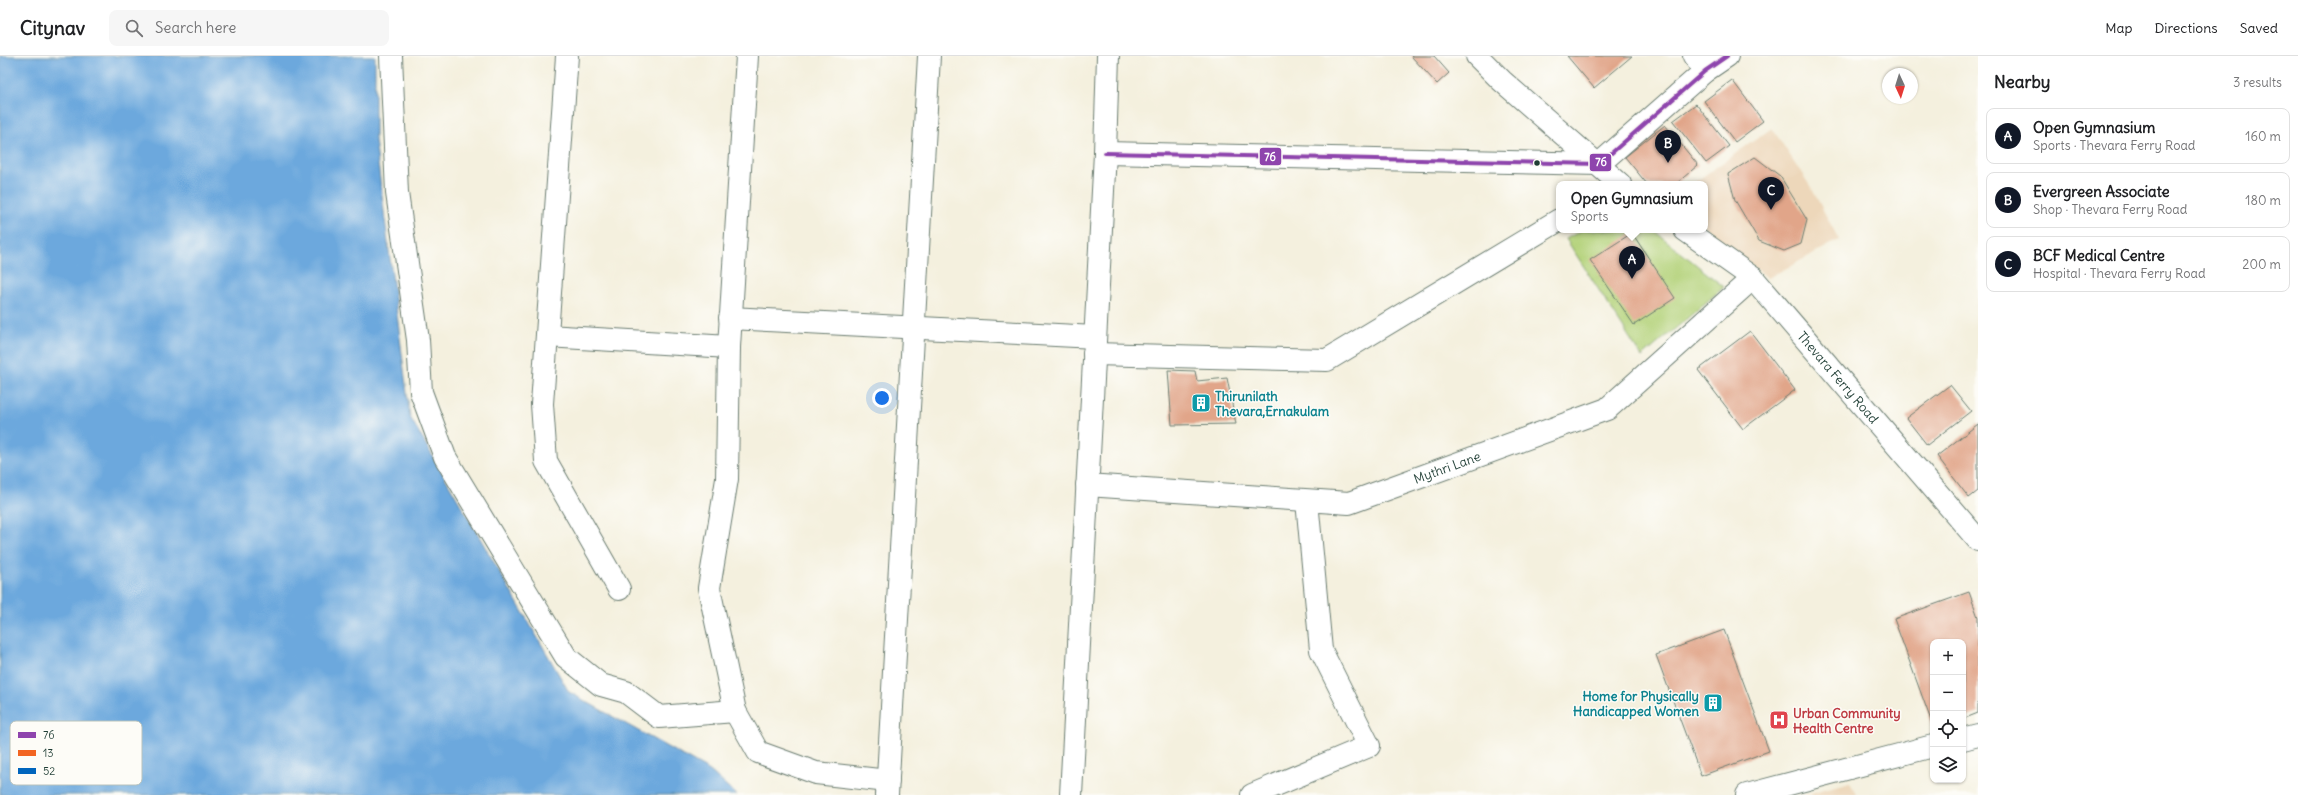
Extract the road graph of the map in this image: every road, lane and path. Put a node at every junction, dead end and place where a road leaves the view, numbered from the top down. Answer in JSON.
{"nodes":[{"id":1,"x":392,"y":56,"type":"edge"},
{"id":2,"x":567,"y":56,"type":"edge"},
{"id":3,"x":747,"y":56,"type":"edge"},
{"id":4,"x":929,"y":56,"type":"edge"},
{"id":5,"x":1108,"y":56,"type":"edge"},
{"id":6,"x":1477,"y":56,"type":"edge"},
{"id":7,"x":1727,"y":56,"type":"edge"},
{"id":8,"x":1699,"y":64,"type":"edge"},
{"id":9,"x":1105,"y":153,"type":"junction"},
{"id":10,"x":1599,"y":164,"type":"junction"},
{"id":11,"x":1616,"y":181,"type":"edge"},
{"id":12,"x":1556,"y":222,"type":"edge"},
{"id":13,"x":1689,"y":233,"type":"edge"},
{"id":14,"x":1753,"y":278,"type":"junction"},
{"id":15,"x":730,"y":318,"type":"junction"},
{"id":16,"x":914,"y":328,"type":"junction"},
{"id":17,"x":547,"y":336,"type":"junction"},
{"id":18,"x":1094,"y":345,"type":"junction"},
{"id":19,"x":729,"y":347,"type":"junction"},
{"id":20,"x":1087,"y":485,"type":"junction"},
{"id":21,"x":1307,"y":501,"type":"junction"},
{"id":22,"x":1978,"y":540,"type":"edge"},
{"id":23,"x":619,"y":589,"type":"dead end"},
{"id":24,"x":736,"y":711,"type":"junction"},
{"id":25,"x":1978,"y":735,"type":"edge"},
{"id":26,"x":1966,"y":738,"type":"edge"},
{"id":27,"x":1930,"y":747,"type":"edge"},
{"id":28,"x":888,"y":788,"type":"edge"},
{"id":29,"x":1071,"y":795,"type":"edge"},
{"id":30,"x":1252,"y":795,"type":"edge"},
{"id":31,"x":1747,"y":795,"type":"edge"}],
"edges":[{"from":1,"to":24,"type":"street"},
{"from":2,"to":17,"type":"street"},
{"from":3,"to":15,"type":"street"},
{"from":4,"to":16,"type":"street"},
{"from":5,"to":9,"type":"street"},
{"from":6,"to":10,"type":"street"},
{"from":7,"to":8,"type":"street"},
{"from":8,"to":10,"type":"street"},
{"from":9,"to":10,"type":"street"},
{"from":9,"to":18,"type":"street"},
{"from":10,"to":11,"type":"street"},
{"from":12,"to":18,"type":"street"},
{"from":13,"to":14,"type":"street","name":"Thevara Ferry Road"},
{"from":14,"to":21,"type":"street","name":"Mythri Lane"},
{"from":14,"to":22,"type":"street","name":"Thevara Ferry Road"},
{"from":15,"to":16,"type":"street"},
{"from":15,"to":19,"type":"street"},
{"from":16,"to":18,"type":"street"},
{"from":16,"to":28,"type":"street"},
{"from":17,"to":19,"type":"street"},
{"from":17,"to":23,"type":"street"},
{"from":18,"to":20,"type":"street"},
{"from":19,"to":24,"type":"street"},
{"from":20,"to":21,"type":"street","name":"Mythri Lane"},
{"from":20,"to":29,"type":"street"},
{"from":21,"to":30,"type":"street"},
{"from":24,"to":28,"type":"street"},
{"from":25,"to":26,"type":"street"},
{"from":27,"to":31,"type":"street"}]}
